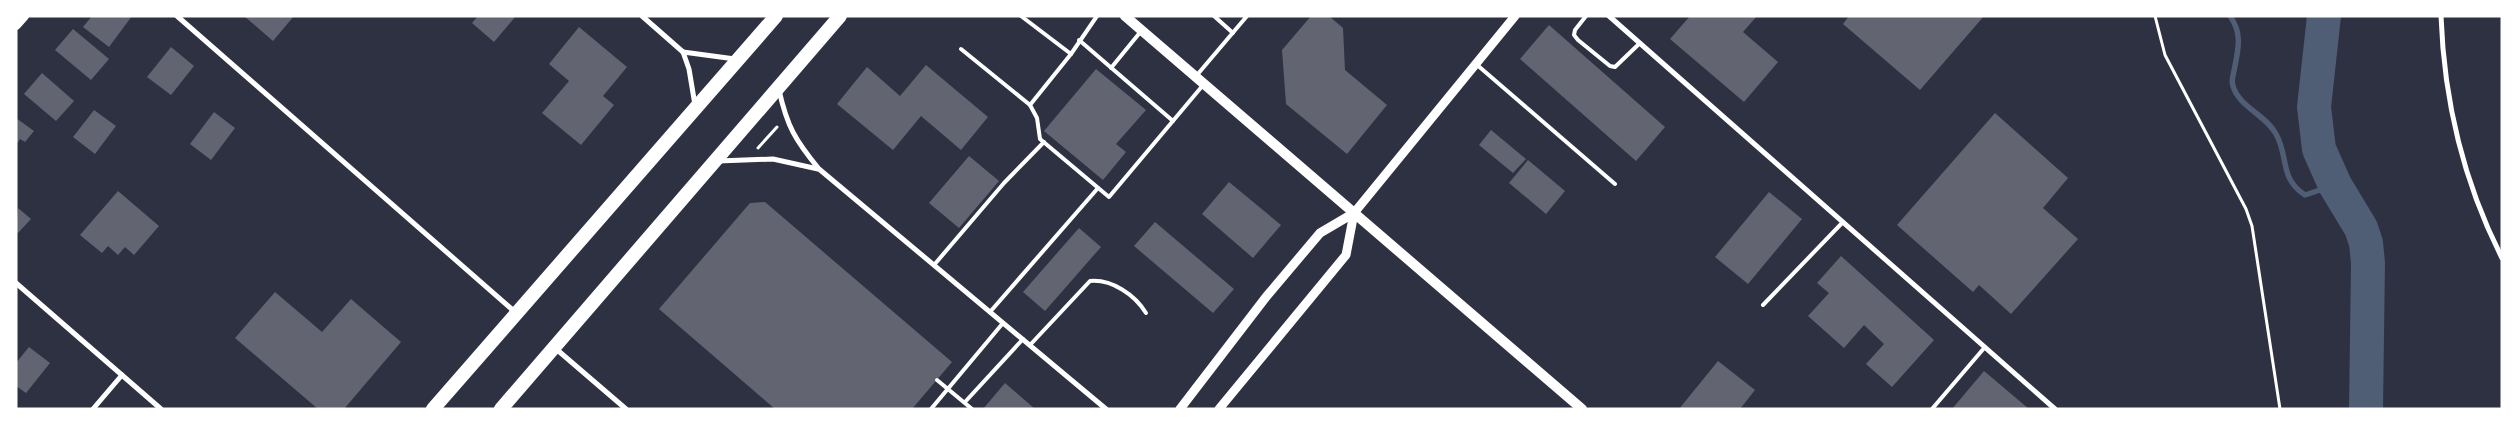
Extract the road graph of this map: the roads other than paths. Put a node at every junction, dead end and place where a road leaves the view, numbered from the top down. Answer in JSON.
{"nodes":[{"id":1,"x":24,"y":16,"type":"edge"},
{"id":2,"x":177,"y":16,"type":"edge"},
{"id":3,"x":642,"y":16,"type":"edge"},
{"id":4,"x":776,"y":16,"type":"edge"},
{"id":5,"x":840,"y":16,"type":"edge"},
{"id":6,"x":1021,"y":16,"type":"edge"},
{"id":7,"x":1097,"y":16,"type":"edge"},
{"id":8,"x":1125,"y":16,"type":"edge"},
{"id":9,"x":1214,"y":16,"type":"edge"},
{"id":10,"x":1247,"y":16,"type":"edge"},
{"id":11,"x":1515,"y":16,"type":"edge"},
{"id":12,"x":1586,"y":16,"type":"edge"},
{"id":13,"x":1610,"y":16,"type":"edge"},
{"id":14,"x":2441,"y":16,"type":"edge"},
{"id":15,"x":16,"y":25,"type":"edge"},
{"id":16,"x":1142,"y":30,"type":"junction"},
{"id":17,"x":1233,"y":33,"type":"junction"},
{"id":18,"x":1079,"y":40,"type":"junction"},
{"id":19,"x":1640,"y":44,"type":"junction"},
{"id":20,"x":961,"y":49,"type":"dead end"},
{"id":21,"x":683,"y":52,"type":"junction"},
{"id":22,"x":1070,"y":54,"type":"junction"},
{"id":23,"x":740,"y":59,"type":"junction"},
{"id":24,"x":1476,"y":64,"type":"junction"},
{"id":25,"x":1112,"y":68,"type":"junction"},
{"id":26,"x":1195,"y":76,"type":"junction"},
{"id":27,"x":1204,"y":84,"type":"junction"},
{"id":28,"x":779,"y":88,"type":"junction"},
{"id":29,"x":1030,"y":105,"type":"junction"},
{"id":30,"x":696,"y":111,"type":"junction"},
{"id":31,"x":1173,"y":121,"type":"junction"},
{"id":32,"x":1044,"y":142,"type":"junction"},
{"id":33,"x":716,"y":162,"type":"junction"},
{"id":34,"x":819,"y":169,"type":"junction"},
{"id":35,"x":1615,"y":184,"type":"dead end"},
{"id":36,"x":1098,"y":188,"type":"junction"},
{"id":37,"x":1354,"y":214,"type":"junction"},
{"id":38,"x":1843,"y":222,"type":"junction"},
{"id":39,"x":2502,"y":258,"type":"edge"},
{"id":40,"x":934,"y":266,"type":"junction"},
{"id":41,"x":16,"y":283,"type":"edge"},
{"id":42,"x":1763,"y":305,"type":"dead end"},
{"id":43,"x":990,"y":312,"type":"junction"},
{"id":44,"x":516,"y":313,"type":"junction"},
{"id":45,"x":1146,"y":314,"type":"dead end"},
{"id":46,"x":1003,"y":323,"type":"junction"},
{"id":47,"x":1023,"y":339,"type":"junction"},
{"id":48,"x":1030,"y":345,"type":"junction"},
{"id":49,"x":1985,"y":347,"type":"junction"},
{"id":50,"x":554,"y":348,"type":"junction"},
{"id":51,"x":122,"y":375,"type":"junction"},
{"id":52,"x":937,"y":380,"type":"dead end"},
{"id":53,"x":948,"y":388,"type":"junction"},
{"id":54,"x":965,"y":402,"type":"junction"},
{"id":55,"x":93,"y":409,"type":"edge"},
{"id":56,"x":161,"y":409,"type":"edge"},
{"id":57,"x":433,"y":409,"type":"edge"},
{"id":58,"x":501,"y":409,"type":"edge"},
{"id":59,"x":626,"y":409,"type":"edge"},
{"id":60,"x":931,"y":409,"type":"edge"},
{"id":61,"x":972,"y":409,"type":"edge"},
{"id":62,"x":1106,"y":409,"type":"edge"},
{"id":63,"x":1180,"y":409,"type":"edge"},
{"id":64,"x":1219,"y":409,"type":"edge"},
{"id":65,"x":1582,"y":409,"type":"edge"},
{"id":66,"x":1932,"y":409,"type":"edge"},
{"id":67,"x":2055,"y":409,"type":"edge"}],
"edges":[{"from":1,"to":15,"type":"main road"},
{"from":2,"to":44,"type":"street"},
{"from":3,"to":21,"type":"street"},
{"from":4,"to":23,"type":"highway"},
{"from":5,"to":28,"type":"highway"},
{"from":6,"to":22,"type":"lane"},
{"from":7,"to":18,"type":"lane"},
{"from":8,"to":16,"type":"main road"},
{"from":9,"to":17,"type":"lane"},
{"from":10,"to":17,"type":"lane"},
{"from":11,"to":24,"type":"street"},
{"from":12,"to":19,"type":"lane"},
{"from":13,"to":19,"type":"street"},
{"from":14,"to":39,"type":"street"},
{"from":16,"to":25,"type":"lane"},
{"from":16,"to":26,"type":"main road"},
{"from":17,"to":26,"type":"lane"},
{"from":18,"to":22,"type":"lane"},
{"from":18,"to":25,"type":"lane"},
{"from":19,"to":38,"type":"street"},
{"from":20,"to":29,"type":"lane"},
{"from":21,"to":23,"type":"street"},
{"from":21,"to":30,"type":"street"},
{"from":22,"to":29,"type":"lane"},
{"from":23,"to":30,"type":"highway"},
{"from":24,"to":35,"type":"lane"},
{"from":24,"to":37,"type":"street"},
{"from":25,"to":31,"type":"lane"},
{"from":26,"to":27,"type":"main road"},
{"from":27,"to":31,"type":"lane"},
{"from":27,"to":37,"type":"main road"},
{"from":28,"to":33,"type":"highway"},
{"from":28,"to":34,"type":"street"},
{"from":29,"to":32,"type":"lane"},
{"from":30,"to":44,"type":"highway"},
{"from":31,"to":36,"type":"lane"},
{"from":32,"to":36,"type":"lane"},
{"from":32,"to":40,"type":"lane"},
{"from":33,"to":34,"type":"street"},
{"from":33,"to":50,"type":"highway"},
{"from":34,"to":40,"type":"street"},
{"from":36,"to":43,"type":"lane"},
{"from":37,"to":63,"type":"street"},
{"from":37,"to":64,"type":"street"},
{"from":37,"to":65,"type":"main road"},
{"from":38,"to":42,"type":"lane"},
{"from":38,"to":49,"type":"street"},
{"from":40,"to":43,"type":"street"},
{"from":41,"to":51,"type":"street"},
{"from":43,"to":46,"type":"street"},
{"from":44,"to":57,"type":"highway"},
{"from":45,"to":48,"type":"lane"},
{"from":46,"to":47,"type":"street"},
{"from":46,"to":53,"type":"lane"},
{"from":47,"to":48,"type":"street"},
{"from":47,"to":54,"type":"lane"},
{"from":48,"to":62,"type":"street"},
{"from":49,"to":66,"type":"lane"},
{"from":49,"to":67,"type":"street"},
{"from":50,"to":58,"type":"highway"},
{"from":50,"to":59,"type":"street"},
{"from":51,"to":55,"type":"street"},
{"from":51,"to":56,"type":"street"},
{"from":52,"to":53,"type":"lane"},
{"from":53,"to":54,"type":"lane"},
{"from":53,"to":60,"type":"lane"},
{"from":54,"to":61,"type":"lane"}]}
